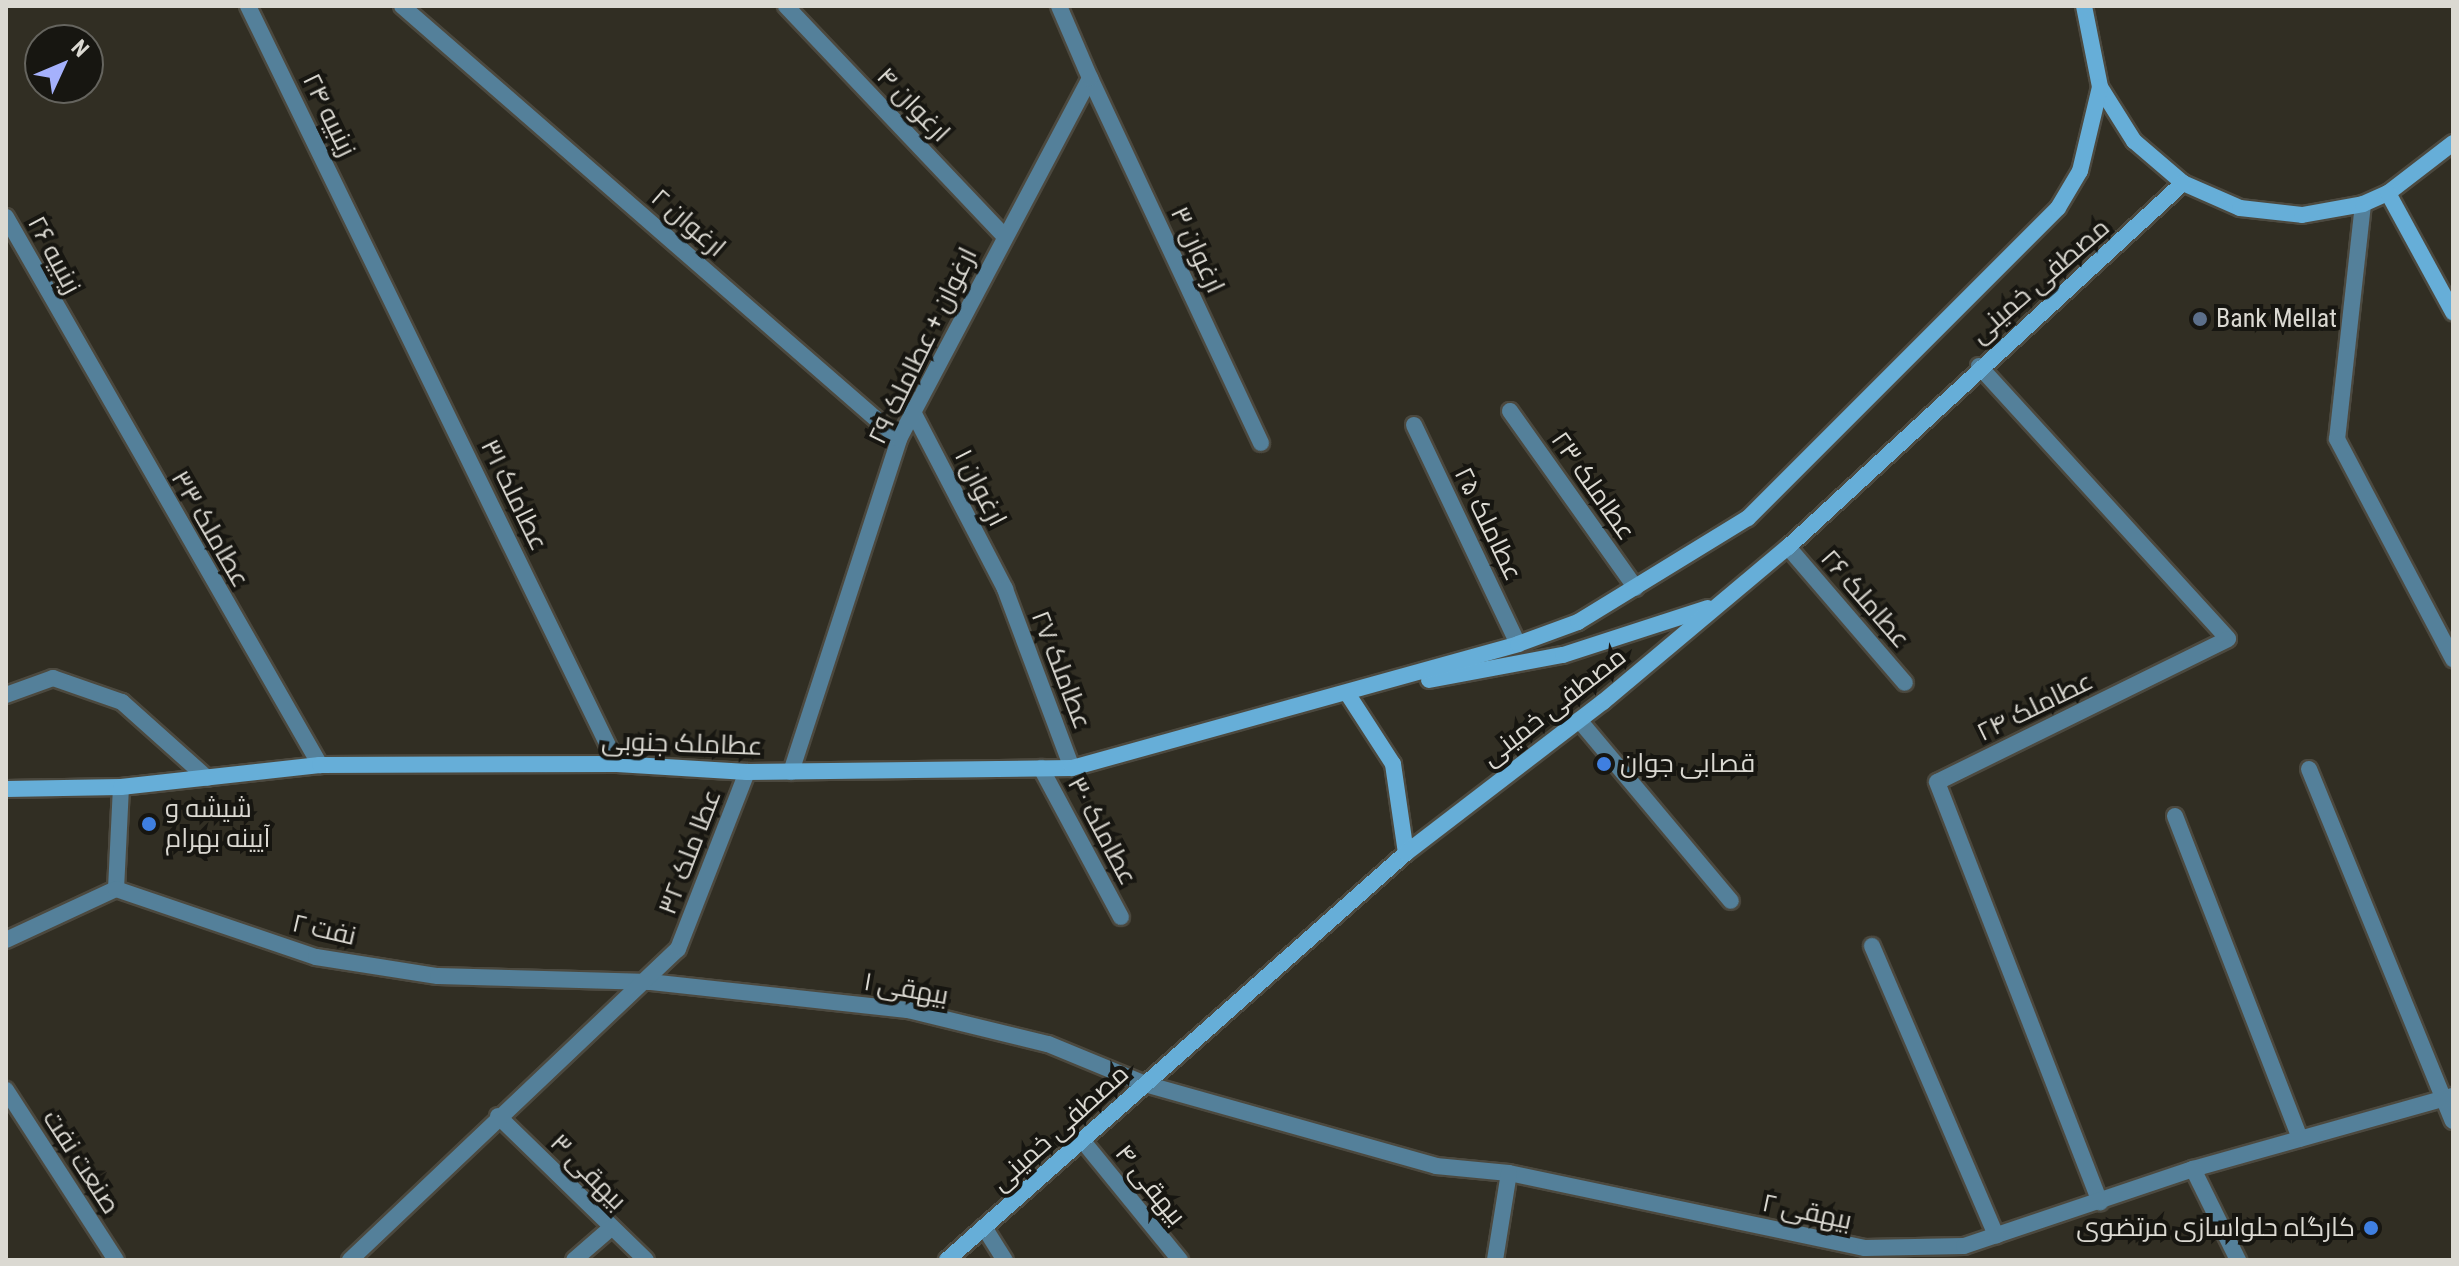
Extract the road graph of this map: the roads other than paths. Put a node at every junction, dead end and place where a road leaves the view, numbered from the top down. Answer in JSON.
{"nodes":[{"id":1,"x":248,"y":6,"type":"edge"},
{"id":2,"x":402,"y":6,"type":"edge"},
{"id":3,"x":786,"y":6,"type":"edge"},
{"id":4,"x":1059,"y":6,"type":"edge"},
{"id":5,"x":2083,"y":8,"type":"edge"},
{"id":6,"x":1090,"y":78,"type":"junction"},
{"id":7,"x":2100,"y":87,"type":"junction"},
{"id":8,"x":2453,"y":143,"type":"edge"},
{"id":9,"x":2183,"y":183,"type":"junction"},
{"id":10,"x":2388,"y":193,"type":"junction"},
{"id":11,"x":2363,"y":204,"type":"junction"},
{"id":12,"x":6,"y":217,"type":"edge"},
{"id":13,"x":1004,"y":236,"type":"junction"},
{"id":14,"x":367,"y":246,"type":"joint"},
{"id":15,"x":2448,"y":291,"type":"edge"},
{"id":16,"x":2453,"y":312,"type":"edge"},
{"id":17,"x":59,"y":316,"type":"joint"},
{"id":18,"x":1979,"y":366,"type":"junction"},
{"id":19,"x":912,"y":410,"type":"junction"},
{"id":20,"x":1510,"y":411,"type":"dead end"},
{"id":21,"x":1414,"y":425,"type":"dead end"},
{"id":22,"x":899,"y":439,"type":"junction"},
{"id":23,"x":1261,"y":443,"type":"dead end"},
{"id":24,"x":1788,"y":547,"type":"junction"},
{"id":25,"x":1636,"y":588,"type":"junction"},
{"id":26,"x":1005,"y":589,"type":"joint"},
{"id":27,"x":1718,"y":605,"type":"junction"},
{"id":28,"x":1518,"y":644,"type":"junction"},
{"id":29,"x":2453,"y":659,"type":"edge"},
{"id":30,"x":1905,"y":683,"type":"dead end"},
{"id":31,"x":6,"y":695,"type":"edge"},
{"id":32,"x":1349,"y":696,"type":"junction"},
{"id":33,"x":1579,"y":720,"type":"junction"},
{"id":34,"x":617,"y":764,"type":"junction"},
{"id":35,"x":320,"y":765,"type":"junction"},
{"id":36,"x":1041,"y":768,"type":"junction"},
{"id":37,"x":1072,"y":768,"type":"junction"},
{"id":38,"x":2309,"y":769,"type":"dead end"},
{"id":39,"x":747,"y":772,"type":"junction"},
{"id":40,"x":791,"y":772,"type":"junction"},
{"id":41,"x":207,"y":778,"type":"junction"},
{"id":42,"x":121,"y":787,"type":"junction"},
{"id":43,"x":6,"y":789,"type":"edge"},
{"id":44,"x":2175,"y":816,"type":"dead end"},
{"id":45,"x":1406,"y":853,"type":"junction"},
{"id":46,"x":116,"y":889,"type":"junction"},
{"id":47,"x":1731,"y":901,"type":"dead end"},
{"id":48,"x":1121,"y":917,"type":"dead end"},
{"id":49,"x":6,"y":940,"type":"edge"},
{"id":50,"x":1872,"y":946,"type":"dead end"},
{"id":51,"x":650,"y":982,"type":"junction"},
{"id":52,"x":1145,"y":1084,"type":"junction"},
{"id":53,"x":6,"y":1090,"type":"edge"},
{"id":54,"x":2450,"y":1097,"type":"edge"},
{"id":55,"x":498,"y":1116,"type":"junction"},
{"id":56,"x":2453,"y":1121,"type":"edge"},
{"id":57,"x":2300,"y":1139,"type":"junction"},
{"id":58,"x":1082,"y":1140,"type":"junction"},
{"id":59,"x":2193,"y":1169,"type":"junction"},
{"id":60,"x":1509,"y":1173,"type":"junction"},
{"id":61,"x":2100,"y":1203,"type":"junction"},
{"id":62,"x":984,"y":1227,"type":"junction"},
{"id":63,"x":611,"y":1228,"type":"junction"},
{"id":64,"x":1996,"y":1236,"type":"junction"},
{"id":65,"x":1964,"y":1253,"type":"edge"},
{"id":66,"x":116,"y":1260,"type":"edge"},
{"id":67,"x":350,"y":1260,"type":"edge"},
{"id":68,"x":574,"y":1260,"type":"edge"},
{"id":69,"x":646,"y":1260,"type":"edge"},
{"id":70,"x":947,"y":1260,"type":"edge"},
{"id":71,"x":1005,"y":1260,"type":"edge"},
{"id":72,"x":1180,"y":1260,"type":"edge"},
{"id":73,"x":1495,"y":1260,"type":"edge"},
{"id":74,"x":2238,"y":1260,"type":"edge"}],
"edges":[{"from":1,"to":14,"type":"street","name":"زینبیه ۲۴"},
{"from":2,"to":22,"type":"street","name":"ارغوان ۲"},
{"from":3,"to":13,"type":"street","name":"ارغوان ۴"},
{"from":4,"to":6,"type":"street"},
{"from":5,"to":7,"type":"main road"},
{"from":6,"to":13,"type":"street","name":"ارغوان + عطاملک ۲۹"},
{"from":6,"to":23,"type":"street","name":"ارغوان ۳"},
{"from":7,"to":9,"type":"main road"},
{"from":7,"to":25,"type":"main road","name":"مصطفی خمینی"},
{"from":8,"to":10,"type":"main road"},
{"from":9,"to":11,"type":"main road"},
{"from":9,"to":18,"type":"main road","name":"مصطفی خمینی"},
{"from":10,"to":11,"type":"main road"},
{"from":10,"to":15,"type":"main road"},
{"from":11,"to":29,"type":"street"},
{"from":12,"to":17,"type":"street","name":"زینبیه ۲۶"},
{"from":13,"to":19,"type":"street","name":"ارغوان + عطاملک ۲۹"},
{"from":14,"to":34,"type":"street","name":"عطاملک ۳۱"},
{"from":15,"to":16,"type":"main road"},
{"from":17,"to":35,"type":"street","name":"عطاملک ۳۳"},
{"from":18,"to":24,"type":"main road","name":"مصطفی خمینی"},
{"from":18,"to":61,"type":"street","name":"عطاملک ۲۴"},
{"from":19,"to":22,"type":"street","name":"ارغوان + عطاملک ۲۹"},
{"from":19,"to":26,"type":"street","name":"ارغوان ۱"},
{"from":20,"to":25,"type":"street","name":"عطاملک ۲۳"},
{"from":21,"to":28,"type":"street","name":"عطاملک ۲۵"},
{"from":22,"to":40,"type":"street","name":"ارغوان + عطاملک ۲۹"},
{"from":24,"to":27,"type":"main road","name":"مصطفی خمینی"},
{"from":24,"to":30,"type":"street","name":"عطاملک ۲۶"},
{"from":25,"to":28,"type":"main road","name":"مصطفی خمینی"},
{"from":26,"to":37,"type":"street","name":"عطاملک ۲۷"},
{"from":27,"to":32,"type":"main road"},
{"from":27,"to":33,"type":"main road","name":"مصطفی خمینی"},
{"from":28,"to":32,"type":"main road","name":"مصطفی خمینی"},
{"from":31,"to":41,"type":"street"},
{"from":32,"to":37,"type":"main road","name":"عطاملک جنوبی"},
{"from":32,"to":45,"type":"main road"},
{"from":33,"to":45,"type":"main road","name":"مصطفی خمینی"},
{"from":33,"to":47,"type":"street"},
{"from":34,"to":35,"type":"main road","name":"عطاملک جنوبی"},
{"from":34,"to":39,"type":"main road","name":"عطاملک جنوبی"},
{"from":35,"to":41,"type":"main road","name":"عطاملک جنوبی"},
{"from":36,"to":37,"type":"main road","name":"عطاملک جنوبی"},
{"from":36,"to":40,"type":"main road","name":"عطاملک جنوبی"},
{"from":36,"to":48,"type":"street","name":"عطاملک ۳۰"},
{"from":38,"to":54,"type":"street"},
{"from":39,"to":40,"type":"main road","name":"عطاملک جنوبی"},
{"from":39,"to":51,"type":"street","name":"عطا ملک ۳۲"},
{"from":41,"to":42,"type":"main road","name":"عطاملک جنوبی"},
{"from":42,"to":43,"type":"main road","name":"عطاملک جنوبی"},
{"from":42,"to":46,"type":"street"},
{"from":44,"to":57,"type":"street"},
{"from":45,"to":52,"type":"main road","name":"مصطفی خمینی"},
{"from":46,"to":49,"type":"street"},
{"from":46,"to":51,"type":"street","name":"نفت ۲"},
{"from":50,"to":64,"type":"street"},
{"from":51,"to":52,"type":"street","name":"بیهقی ۱"},
{"from":51,"to":55,"type":"street","name":"عطا ملک ۳۲"},
{"from":52,"to":58,"type":"main road","name":"مصطفی خمینی"},
{"from":52,"to":60,"type":"street","name":"بیهقی ۲"},
{"from":53,"to":66,"type":"street","name":"صنعت نفت"},
{"from":54,"to":56,"type":"street"},
{"from":54,"to":57,"type":"street","name":"بیهقی ۲"},
{"from":55,"to":63,"type":"street","name":"بیهقی ۳"},
{"from":55,"to":67,"type":"street","name":"عطا ملک ۳۲"},
{"from":57,"to":59,"type":"street","name":"بیهقی ۲"},
{"from":58,"to":62,"type":"main road","name":"مصطفی خمینی"},
{"from":58,"to":72,"type":"street","name":"بیهقی ۴"},
{"from":59,"to":61,"type":"street","name":"بیهقی ۲"},
{"from":59,"to":74,"type":"street"},
{"from":60,"to":65,"type":"street","name":"بیهقی ۲"},
{"from":60,"to":73,"type":"street"},
{"from":61,"to":64,"type":"street","name":"بیهقی ۲"},
{"from":62,"to":70,"type":"main road","name":"مصطفی خمینی"},
{"from":62,"to":71,"type":"street"},
{"from":63,"to":68,"type":"street"},
{"from":63,"to":69,"type":"street","name":"بیهقی ۳"},
{"from":64,"to":65,"type":"street","name":"بیهقی ۲"}]}
